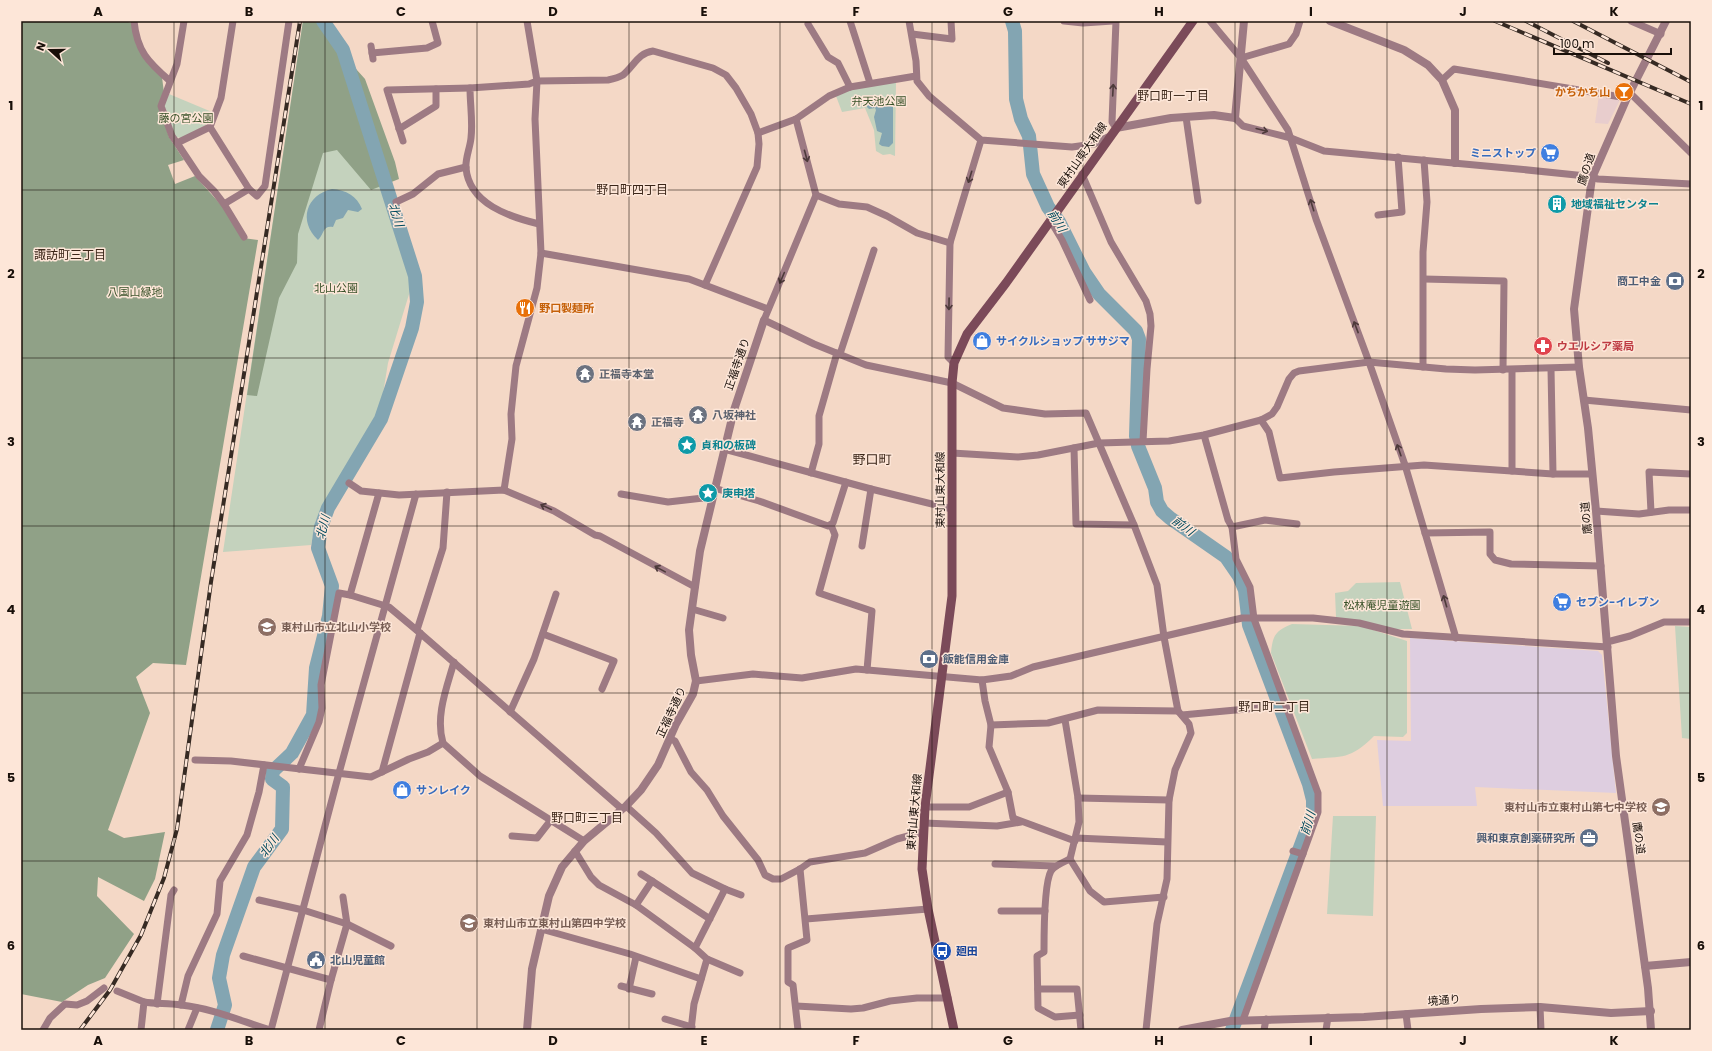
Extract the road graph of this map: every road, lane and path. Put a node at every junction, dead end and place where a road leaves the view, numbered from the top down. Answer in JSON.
{"nodes":[{"id":1,"x":134,"y":21,"type":"edge"},
{"id":2,"x":184,"y":21,"type":"edge"},
{"id":3,"x":233,"y":21,"type":"edge"},
{"id":4,"x":289,"y":21,"type":"edge"},
{"id":5,"x":432,"y":21,"type":"edge"},
{"id":6,"x":527,"y":21,"type":"edge"},
{"id":7,"x":850,"y":21,"type":"edge"},
{"id":8,"x":909,"y":21,"type":"edge"},
{"id":9,"x":951,"y":21,"type":"edge"},
{"id":10,"x":1064,"y":21,"type":"edge"},
{"id":11,"x":1113,"y":21,"type":"edge"},
{"id":12,"x":1116,"y":21,"type":"edge"},
{"id":13,"x":1193,"y":21,"type":"edge"},
{"id":14,"x":1210,"y":21,"type":"edge"},
{"id":15,"x":1244,"y":21,"type":"edge"},
{"id":16,"x":1300,"y":21,"type":"edge"},
{"id":17,"x":1330,"y":21,"type":"edge"},
{"id":18,"x":1631,"y":21,"type":"edge"},
{"id":19,"x":1666,"y":21,"type":"edge"},
{"id":20,"x":808,"y":24,"type":"dead end"},
{"id":21,"x":912,"y":34,"type":"junction"},
{"id":22,"x":1661,"y":34,"type":"junction"},
{"id":23,"x":372,"y":53,"type":"dead end"},
{"id":24,"x":1241,"y":58,"type":"junction"},
{"id":25,"x":916,"y":76,"type":"junction"},
{"id":26,"x":1442,"y":80,"type":"junction"},
{"id":27,"x":170,"y":81,"type":"junction"},
{"id":28,"x":537,"y":81,"type":"junction"},
{"id":29,"x":870,"y":83,"type":"junction"},
{"id":30,"x":850,"y":87,"type":"junction"},
{"id":31,"x":470,"y":88,"type":"junction"},
{"id":32,"x":436,"y":89,"type":"junction"},
{"id":33,"x":1629,"y":95,"type":"junction"},
{"id":34,"x":1186,"y":117,"type":"junction"},
{"id":35,"x":796,"y":118,"type":"junction"},
{"id":36,"x":1235,"y":118,"type":"junction"},
{"id":37,"x":210,"y":127,"type":"junction"},
{"id":38,"x":399,"y":129,"type":"junction"},
{"id":39,"x":1113,"y":132,"type":"junction"},
{"id":40,"x":758,"y":133,"type":"junction"},
{"id":41,"x":1291,"y":138,"type":"junction"},
{"id":42,"x":981,"y":140,"type":"junction"},
{"id":43,"x":403,"y":141,"type":"dead end"},
{"id":44,"x":177,"y":143,"type":"junction"},
{"id":45,"x":1691,"y":153,"type":"edge"},
{"id":46,"x":1398,"y":157,"type":"junction"},
{"id":47,"x":1424,"y":160,"type":"junction"},
{"id":48,"x":1454,"y":163,"type":"junction"},
{"id":49,"x":466,"y":167,"type":"junction"},
{"id":50,"x":1082,"y":174,"type":"junction"},
{"id":51,"x":1592,"y":178,"type":"junction"},
{"id":52,"x":1691,"y":184,"type":"edge"},
{"id":53,"x":249,"y":189,"type":"junction"},
{"id":54,"x":816,"y":195,"type":"junction"},
{"id":55,"x":1198,"y":201,"type":"dead end"},
{"id":56,"x":396,"y":202,"type":"dead end"},
{"id":57,"x":224,"y":204,"type":"junction"},
{"id":58,"x":1378,"y":214,"type":"dead end"},
{"id":59,"x":1053,"y":216,"type":"junction"},
{"id":60,"x":539,"y":224,"type":"junction"},
{"id":61,"x":244,"y":237,"type":"dead end"},
{"id":62,"x":950,"y":243,"type":"junction"},
{"id":63,"x":874,"y":250,"type":"dead end"},
{"id":64,"x":541,"y":253,"type":"junction"},
{"id":65,"x":1424,"y":279,"type":"junction"},
{"id":66,"x":705,"y":285,"type":"junction"},
{"id":67,"x":1090,"y":300,"type":"dead end"},
{"id":68,"x":768,"y":309,"type":"junction"},
{"id":69,"x":764,"y":320,"type":"junction"},
{"id":70,"x":838,"y":354,"type":"junction"},
{"id":71,"x":1369,"y":362,"type":"junction"},
{"id":72,"x":954,"y":364,"type":"junction"},
{"id":73,"x":1423,"y":367,"type":"junction"},
{"id":74,"x":1579,"y":367,"type":"junction"},
{"id":75,"x":1551,"y":369,"type":"junction"},
{"id":76,"x":1503,"y":370,"type":"junction"},
{"id":77,"x":1512,"y":370,"type":"junction"},
{"id":78,"x":952,"y":383,"type":"junction"},
{"id":79,"x":1584,"y":400,"type":"junction"},
{"id":80,"x":1691,"y":410,"type":"edge"},
{"id":81,"x":1261,"y":420,"type":"junction"},
{"id":82,"x":1204,"y":435,"type":"junction"},
{"id":83,"x":1142,"y":441,"type":"junction"},
{"id":84,"x":1099,"y":443,"type":"junction"},
{"id":85,"x":1074,"y":448,"type":"junction"},
{"id":86,"x":724,"y":449,"type":"junction"},
{"id":87,"x":952,"y":453,"type":"junction"},
{"id":88,"x":1405,"y":465,"type":"junction"},
{"id":89,"x":1512,"y":471,"type":"junction"},
{"id":90,"x":811,"y":472,"type":"junction"},
{"id":91,"x":1553,"y":474,"type":"junction"},
{"id":92,"x":1592,"y":474,"type":"junction"},
{"id":93,"x":1691,"y":474,"type":"edge"},
{"id":94,"x":846,"y":482,"type":"junction"},
{"id":95,"x":349,"y":483,"type":"dead end"},
{"id":96,"x":714,"y":488,"type":"junction"},
{"id":97,"x":871,"y":489,"type":"junction"},
{"id":98,"x":504,"y":490,"type":"junction"},
{"id":99,"x":447,"y":492,"type":"junction"},
{"id":100,"x":379,"y":494,"type":"junction"},
{"id":101,"x":416,"y":494,"type":"junction"},
{"id":102,"x":621,"y":494,"type":"dead end"},
{"id":103,"x":712,"y":497,"type":"junction"},
{"id":104,"x":952,"y":509,"type":"junction"},
{"id":105,"x":1691,"y":510,"type":"edge"},
{"id":106,"x":1596,"y":511,"type":"junction"},
{"id":107,"x":1651,"y":512,"type":"junction"},
{"id":108,"x":1297,"y":524,"type":"dead end"},
{"id":109,"x":830,"y":525,"type":"junction"},
{"id":110,"x":1134,"y":525,"type":"junction"},
{"id":111,"x":1232,"y":527,"type":"junction"},
{"id":112,"x":1425,"y":533,"type":"junction"},
{"id":113,"x":862,"y":546,"type":"dead end"},
{"id":114,"x":1601,"y":566,"type":"junction"},
{"id":115,"x":695,"y":587,"type":"junction"},
{"id":116,"x":556,"y":594,"type":"dead end"},
{"id":117,"x":350,"y":595,"type":"junction"},
{"id":118,"x":385,"y":606,"type":"junction"},
{"id":119,"x":692,"y":609,"type":"junction"},
{"id":120,"x":723,"y":618,"type":"dead end"},
{"id":121,"x":1252,"y":619,"type":"junction"},
{"id":122,"x":1691,"y":622,"type":"edge"},
{"id":123,"x":419,"y":631,"type":"junction"},
{"id":124,"x":543,"y":634,"type":"junction"},
{"id":125,"x":1164,"y":637,"type":"junction"},
{"id":126,"x":1456,"y":638,"type":"junction"},
{"id":127,"x":1608,"y":644,"type":"junction"},
{"id":128,"x":454,"y":662,"type":"junction"},
{"id":129,"x":867,"y":670,"type":"junction"},
{"id":130,"x":941,"y":676,"type":"junction"},
{"id":131,"x":982,"y":680,"type":"junction"},
{"id":132,"x":696,"y":681,"type":"junction"},
{"id":133,"x":602,"y":689,"type":"dead end"},
{"id":134,"x":1268,"y":707,"type":"dead end"},
{"id":135,"x":510,"y":712,"type":"junction"},
{"id":136,"x":1180,"y":713,"type":"junction"},
{"id":137,"x":1065,"y":720,"type":"junction"},
{"id":138,"x":991,"y":725,"type":"junction"},
{"id":139,"x":670,"y":739,"type":"junction"},
{"id":140,"x":443,"y":743,"type":"junction"},
{"id":141,"x":195,"y":760,"type":"dead end"},
{"id":142,"x":264,"y":765,"type":"junction"},
{"id":143,"x":295,"y":768,"type":"junction"},
{"id":144,"x":382,"y":772,"type":"junction"},
{"id":145,"x":339,"y":773,"type":"junction"},
{"id":146,"x":1008,"y":792,"type":"junction"},
{"id":147,"x":1078,"y":798,"type":"junction"},
{"id":148,"x":1169,"y":800,"type":"junction"},
{"id":149,"x":624,"y":807,"type":"junction"},
{"id":150,"x":925,"y":807,"type":"junction"},
{"id":151,"x":551,"y":820,"type":"junction"},
{"id":152,"x":1021,"y":822,"type":"junction"},
{"id":153,"x":924,"y":828,"type":"junction"},
{"id":154,"x":512,"y":836,"type":"dead end"},
{"id":155,"x":1075,"y":839,"type":"junction"},
{"id":156,"x":584,"y":841,"type":"junction"},
{"id":157,"x":1167,"y":842,"type":"junction"},
{"id":158,"x":575,"y":850,"type":"junction"},
{"id":159,"x":1293,"y":852,"type":"dead end"},
{"id":160,"x":1303,"y":854,"type":"junction"},
{"id":161,"x":1070,"y":859,"type":"junction"},
{"id":162,"x":995,"y":864,"type":"dead end"},
{"id":163,"x":1056,"y":866,"type":"junction"},
{"id":164,"x":800,"y":869,"type":"junction"},
{"id":165,"x":641,"y":874,"type":"dead end"},
{"id":166,"x":652,"y":881,"type":"junction"},
{"id":167,"x":725,"y":889,"type":"junction"},
{"id":168,"x":174,"y":890,"type":"dead end"},
{"id":169,"x":741,"y":894,"type":"dead end"},
{"id":170,"x":342,"y":897,"type":"dead end"},
{"id":171,"x":1164,"y":897,"type":"junction"},
{"id":172,"x":259,"y":900,"type":"dead end"},
{"id":173,"x":636,"y":906,"type":"junction"},
{"id":174,"x":928,"y":909,"type":"junction"},
{"id":175,"x":303,"y":910,"type":"junction"},
{"id":176,"x":1045,"y":911,"type":"junction"},
{"id":177,"x":1001,"y":912,"type":"dead end"},
{"id":178,"x":710,"y":919,"type":"junction"},
{"id":179,"x":806,"y":919,"type":"junction"},
{"id":180,"x":347,"y":924,"type":"junction"},
{"id":181,"x":542,"y":929,"type":"junction"},
{"id":182,"x":391,"y":946,"type":"dead end"},
{"id":183,"x":695,"y":948,"type":"junction"},
{"id":184,"x":243,"y":956,"type":"dead end"},
{"id":185,"x":636,"y":956,"type":"junction"},
{"id":186,"x":707,"y":959,"type":"junction"},
{"id":187,"x":1691,"y":962,"type":"edge"},
{"id":188,"x":1645,"y":966,"type":"junction"},
{"id":189,"x":287,"y":968,"type":"junction"},
{"id":190,"x":740,"y":973,"type":"dead end"},
{"id":191,"x":701,"y":979,"type":"junction"},
{"id":192,"x":331,"y":980,"type":"junction"},
{"id":193,"x":621,"y":986,"type":"dead end"},
{"id":194,"x":104,"y":988,"type":"dead end"},
{"id":195,"x":629,"y":989,"type":"junction"},
{"id":196,"x":1038,"y":989,"type":"junction"},
{"id":197,"x":117,"y":992,"type":"dead end"},
{"id":198,"x":652,"y":994,"type":"dead end"},
{"id":199,"x":948,"y":998,"type":"junction"},
{"id":200,"x":144,"y":1002,"type":"junction"},
{"id":201,"x":156,"y":1004,"type":"junction"},
{"id":202,"x":181,"y":1005,"type":"junction"},
{"id":203,"x":796,"y":1006,"type":"junction"},
{"id":204,"x":1540,"y":1007,"type":"junction"},
{"id":205,"x":197,"y":1008,"type":"junction"},
{"id":206,"x":1650,"y":1011,"type":"junction"},
{"id":207,"x":1406,"y":1014,"type":"junction"},
{"id":208,"x":1080,"y":1015,"type":"junction"},
{"id":209,"x":1328,"y":1017,"type":"junction"},
{"id":210,"x":665,"y":1019,"type":"dead end"},
{"id":211,"x":1266,"y":1019,"type":"junction"},
{"id":212,"x":1241,"y":1020,"type":"junction"},
{"id":213,"x":692,"y":1028,"type":"edge"},
{"id":214,"x":43,"y":1030,"type":"edge"},
{"id":215,"x":141,"y":1030,"type":"edge"},
{"id":216,"x":188,"y":1030,"type":"edge"},
{"id":217,"x":271,"y":1030,"type":"edge"},
{"id":218,"x":319,"y":1030,"type":"edge"},
{"id":219,"x":527,"y":1030,"type":"edge"},
{"id":220,"x":798,"y":1030,"type":"edge"},
{"id":221,"x":954,"y":1030,"type":"edge"},
{"id":222,"x":1081,"y":1030,"type":"edge"},
{"id":223,"x":1146,"y":1030,"type":"edge"},
{"id":224,"x":1182,"y":1030,"type":"edge"},
{"id":225,"x":1264,"y":1030,"type":"edge"},
{"id":226,"x":1326,"y":1030,"type":"edge"},
{"id":227,"x":1408,"y":1030,"type":"edge"},
{"id":228,"x":1541,"y":1030,"type":"edge"},
{"id":229,"x":1651,"y":1030,"type":"edge"}],
"edges":[{"from":1,"to":27,"type":"street"},
{"from":2,"to":27,"type":"street"},
{"from":3,"to":37,"type":"street"},
{"from":4,"to":53,"type":"street"},
{"from":5,"to":23,"type":"street"},
{"from":6,"to":28,"type":"street"},
{"from":7,"to":29,"type":"street"},
{"from":8,"to":21,"type":"street"},
{"from":9,"to":21,"type":"street"},
{"from":10,"to":11,"type":"street"},
{"from":39,"to":12,"type":"street","one_way":true},
{"from":13,"to":39,"type":"main road","name":"東村山東大和線"},
{"from":14,"to":24,"type":"street"},
{"from":15,"to":24,"type":"street"},
{"from":16,"to":24,"type":"street"},
{"from":17,"to":26,"type":"street"},
{"from":18,"to":22,"type":"street"},
{"from":19,"to":22,"type":"street","name":"鷹の道"},
{"from":20,"to":30,"type":"street"},
{"from":21,"to":25,"type":"street"},
{"from":22,"to":33,"type":"street","name":"鷹の道"},
{"from":24,"to":36,"type":"street"},
{"from":24,"to":41,"type":"street"},
{"from":25,"to":29,"type":"street"},
{"from":25,"to":42,"type":"street"},
{"from":26,"to":33,"type":"street"},
{"from":26,"to":48,"type":"street"},
{"from":27,"to":44,"type":"street"},
{"from":28,"to":31,"type":"street"},
{"from":28,"to":40,"type":"street"},
{"from":28,"to":60,"type":"street"},
{"from":29,"to":30,"type":"street"},
{"from":30,"to":35,"type":"street"},
{"from":31,"to":32,"type":"street"},
{"from":31,"to":49,"type":"street"},
{"from":32,"to":38,"type":"street"},
{"from":32,"to":38,"type":"street"},
{"from":33,"to":45,"type":"street"},
{"from":33,"to":51,"type":"street","name":"鷹の道"},
{"from":34,"to":36,"type":"street"},
{"from":34,"to":39,"type":"street"},
{"from":34,"to":55,"type":"street"},
{"from":35,"to":40,"type":"street"},
{"from":35,"to":54,"type":"street","one_way":true},
{"from":36,"to":41,"type":"street","one_way":true},
{"from":37,"to":44,"type":"street"},
{"from":37,"to":53,"type":"street"},
{"from":38,"to":43,"type":"street"},
{"from":39,"to":42,"type":"street"},
{"from":39,"to":50,"type":"main road","name":"東村山東大和線"},
{"from":40,"to":66,"type":"street"},
{"from":41,"to":46,"type":"street"},
{"from":71,"to":41,"type":"street","one_way":true},
{"from":42,"to":62,"type":"street","one_way":true},
{"from":44,"to":57,"type":"street"},
{"from":46,"to":47,"type":"street"},
{"from":46,"to":58,"type":"street"},
{"from":47,"to":48,"type":"street"},
{"from":47,"to":65,"type":"street"},
{"from":48,"to":51,"type":"street"},
{"from":49,"to":56,"type":"street"},
{"from":49,"to":60,"type":"street"},
{"from":50,"to":59,"type":"main road","name":"東村山東大和線"},
{"from":50,"to":83,"type":"street"},
{"from":51,"to":52,"type":"street"},
{"from":51,"to":74,"type":"street","name":"鷹の道"},
{"from":53,"to":57,"type":"street"},
{"from":54,"to":62,"type":"street"},
{"from":54,"to":68,"type":"street","one_way":true},
{"from":57,"to":61,"type":"street"},
{"from":59,"to":67,"type":"street"},
{"from":59,"to":72,"type":"main road","name":"東村山東大和線"},
{"from":60,"to":64,"type":"street"},
{"from":62,"to":72,"type":"street","one_way":true},
{"from":63,"to":70,"type":"street"},
{"from":64,"to":66,"type":"street"},
{"from":64,"to":98,"type":"street"},
{"from":65,"to":73,"type":"street"},
{"from":65,"to":76,"type":"street"},
{"from":66,"to":68,"type":"street"},
{"from":68,"to":69,"type":"street"},
{"from":69,"to":70,"type":"street"},
{"from":69,"to":86,"type":"street","name":"正福寺通り"},
{"from":70,"to":78,"type":"street"},
{"from":70,"to":90,"type":"street"},
{"from":71,"to":73,"type":"street"},
{"from":71,"to":81,"type":"street"},
{"from":88,"to":71,"type":"street","one_way":true},
{"from":72,"to":78,"type":"main road","name":"東村山東大和線"},
{"from":73,"to":76,"type":"street"},
{"from":74,"to":75,"type":"street"},
{"from":74,"to":79,"type":"street","name":"鷹の道"},
{"from":75,"to":77,"type":"street"},
{"from":75,"to":91,"type":"street"},
{"from":76,"to":77,"type":"street"},
{"from":77,"to":89,"type":"street"},
{"from":78,"to":84,"type":"street"},
{"from":78,"to":87,"type":"main road","name":"東村山東大和線"},
{"from":79,"to":80,"type":"street"},
{"from":79,"to":92,"type":"street","name":"鷹の道"},
{"from":81,"to":82,"type":"street"},
{"from":81,"to":88,"type":"street"},
{"from":82,"to":83,"type":"street"},
{"from":82,"to":111,"type":"street"},
{"from":83,"to":84,"type":"street"},
{"from":84,"to":85,"type":"street"},
{"from":84,"to":110,"type":"street"},
{"from":85,"to":87,"type":"street"},
{"from":85,"to":110,"type":"street"},
{"from":86,"to":90,"type":"street"},
{"from":86,"to":96,"type":"street","name":"正福寺通り"},
{"from":87,"to":104,"type":"main road","name":"東村山東大和線"},
{"from":88,"to":89,"type":"street"},
{"from":88,"to":112,"type":"street"},
{"from":89,"to":91,"type":"street"},
{"from":90,"to":94,"type":"street"},
{"from":91,"to":92,"type":"street"},
{"from":92,"to":106,"type":"street","name":"鷹の道"},
{"from":93,"to":107,"type":"street"},
{"from":94,"to":97,"type":"street"},
{"from":94,"to":109,"type":"street"},
{"from":95,"to":100,"type":"street"},
{"from":96,"to":103,"type":"street","name":"正福寺通り"},
{"from":96,"to":109,"type":"street"},
{"from":97,"to":104,"type":"street"},
{"from":97,"to":113,"type":"street"},
{"from":98,"to":99,"type":"street"},
{"from":115,"to":98,"type":"street","one_way":true},
{"from":99,"to":101,"type":"street"},
{"from":99,"to":123,"type":"street"},
{"from":100,"to":101,"type":"street"},
{"from":100,"to":117,"type":"street"},
{"from":101,"to":118,"type":"street"},
{"from":102,"to":103,"type":"street"},
{"from":103,"to":115,"type":"street","name":"正福寺通り"},
{"from":104,"to":130,"type":"main road","name":"東村山東大和線"},
{"from":105,"to":107,"type":"street"},
{"from":106,"to":107,"type":"street"},
{"from":106,"to":114,"type":"street","name":"鷹の道"},
{"from":108,"to":111,"type":"street"},
{"from":109,"to":129,"type":"street"},
{"from":110,"to":125,"type":"street"},
{"from":111,"to":121,"type":"street"},
{"from":112,"to":114,"type":"street"},
{"from":126,"to":112,"type":"street","one_way":true},
{"from":114,"to":127,"type":"street","name":"鷹の道"},
{"from":115,"to":119,"type":"street","name":"正福寺通り"},
{"from":116,"to":124,"type":"street"},
{"from":117,"to":118,"type":"street"},
{"from":117,"to":143,"type":"street"},
{"from":118,"to":123,"type":"street"},
{"from":118,"to":145,"type":"street"},
{"from":119,"to":120,"type":"street"},
{"from":119,"to":132,"type":"street","name":"正福寺通り"},
{"from":121,"to":125,"type":"street"},
{"from":121,"to":126,"type":"street"},
{"from":121,"to":160,"type":"street"},
{"from":122,"to":127,"type":"street"},
{"from":123,"to":128,"type":"street"},
{"from":123,"to":144,"type":"street"},
{"from":124,"to":133,"type":"street"},
{"from":124,"to":135,"type":"street"},
{"from":125,"to":131,"type":"street"},
{"from":125,"to":136,"type":"street"},
{"from":126,"to":127,"type":"street"},
{"from":127,"to":188,"type":"street","name":"鷹の道"},
{"from":128,"to":135,"type":"street"},
{"from":128,"to":140,"type":"street"},
{"from":129,"to":130,"type":"street"},
{"from":129,"to":132,"type":"street"},
{"from":130,"to":131,"type":"street"},
{"from":130,"to":150,"type":"main road","name":"東村山東大和線"},
{"from":131,"to":138,"type":"street"},
{"from":132,"to":139,"type":"street","name":"正福寺通り"},
{"from":134,"to":136,"type":"street"},
{"from":135,"to":149,"type":"street"},
{"from":136,"to":137,"type":"street"},
{"from":136,"to":148,"type":"street"},
{"from":137,"to":138,"type":"street"},
{"from":137,"to":147,"type":"street"},
{"from":138,"to":146,"type":"street"},
{"from":139,"to":149,"type":"street","name":"正福寺通り"},
{"from":139,"to":164,"type":"street"},
{"from":140,"to":144,"type":"street"},
{"from":140,"to":151,"type":"street"},
{"from":141,"to":142,"type":"street"},
{"from":142,"to":143,"type":"street"},
{"from":142,"to":202,"type":"street"},
{"from":143,"to":145,"type":"street"},
{"from":144,"to":145,"type":"street"},
{"from":145,"to":175,"type":"street"},
{"from":146,"to":150,"type":"street"},
{"from":146,"to":152,"type":"street"},
{"from":147,"to":148,"type":"street"},
{"from":147,"to":155,"type":"street"},
{"from":148,"to":157,"type":"street"},
{"from":149,"to":156,"type":"street","name":"正福寺通り"},
{"from":149,"to":167,"type":"street"},
{"from":150,"to":153,"type":"main road","name":"東村山東大和線"},
{"from":151,"to":154,"type":"street"},
{"from":151,"to":156,"type":"street"},
{"from":152,"to":153,"type":"street"},
{"from":152,"to":155,"type":"street"},
{"from":153,"to":164,"type":"street"},
{"from":153,"to":174,"type":"main road","name":"東村山東大和線"},
{"from":155,"to":157,"type":"street"},
{"from":155,"to":161,"type":"street"},
{"from":156,"to":158,"type":"street","name":"正福寺通り"},
{"from":157,"to":171,"type":"street"},
{"from":158,"to":173,"type":"street"},
{"from":158,"to":181,"type":"street","name":"正福寺通り"},
{"from":159,"to":160,"type":"street"},
{"from":160,"to":212,"type":"street"},
{"from":161,"to":163,"type":"street"},
{"from":161,"to":171,"type":"street"},
{"from":162,"to":163,"type":"street"},
{"from":163,"to":176,"type":"street"},
{"from":164,"to":179,"type":"street"},
{"from":165,"to":166,"type":"street"},
{"from":166,"to":173,"type":"street"},
{"from":166,"to":178,"type":"street"},
{"from":167,"to":169,"type":"street"},
{"from":167,"to":178,"type":"street"},
{"from":168,"to":201,"type":"street"},
{"from":170,"to":180,"type":"street"},
{"from":171,"to":223,"type":"street"},
{"from":172,"to":175,"type":"street"},
{"from":173,"to":183,"type":"street"},
{"from":174,"to":179,"type":"street"},
{"from":174,"to":199,"type":"main road","name":"東村山東大和線"},
{"from":175,"to":180,"type":"street"},
{"from":175,"to":189,"type":"street"},
{"from":176,"to":177,"type":"street"},
{"from":176,"to":196,"type":"street"},
{"from":178,"to":183,"type":"street"},
{"from":179,"to":203,"type":"street"},
{"from":180,"to":182,"type":"street"},
{"from":180,"to":192,"type":"street"},
{"from":181,"to":185,"type":"street"},
{"from":181,"to":219,"type":"street","name":"正福寺通り"},
{"from":183,"to":186,"type":"street"},
{"from":184,"to":189,"type":"street"},
{"from":185,"to":191,"type":"street"},
{"from":185,"to":195,"type":"street"},
{"from":186,"to":190,"type":"street"},
{"from":186,"to":191,"type":"street"},
{"from":187,"to":188,"type":"street"},
{"from":188,"to":206,"type":"street","name":"鷹の道"},
{"from":189,"to":192,"type":"street"},
{"from":189,"to":217,"type":"street"},
{"from":191,"to":213,"type":"street"},
{"from":192,"to":218,"type":"street"},
{"from":193,"to":195,"type":"street"},
{"from":194,"to":214,"type":"street"},
{"from":195,"to":198,"type":"street"},
{"from":196,"to":208,"type":"street"},
{"from":196,"to":208,"type":"street"},
{"from":197,"to":200,"type":"street"},
{"from":199,"to":203,"type":"street"},
{"from":199,"to":221,"type":"main road","name":"東村山東大和線"},
{"from":200,"to":201,"type":"street"},
{"from":200,"to":215,"type":"street"},
{"from":201,"to":202,"type":"street"},
{"from":202,"to":205,"type":"street"},
{"from":203,"to":220,"type":"street"},
{"from":204,"to":206,"type":"street","name":"境通り"},
{"from":204,"to":207,"type":"street","name":"境通り"},
{"from":204,"to":228,"type":"street"},
{"from":205,"to":216,"type":"street"},
{"from":205,"to":217,"type":"street"},
{"from":206,"to":229,"type":"street","name":"鷹の道"},
{"from":207,"to":209,"type":"street","name":"境通り"},
{"from":207,"to":227,"type":"street"},
{"from":208,"to":222,"type":"street"},
{"from":209,"to":211,"type":"street","name":"境通り"},
{"from":209,"to":226,"type":"street"},
{"from":210,"to":213,"type":"street"},
{"from":211,"to":212,"type":"street","name":"境通り"},
{"from":211,"to":225,"type":"street"},
{"from":212,"to":224,"type":"street","name":"境通り"}]}
